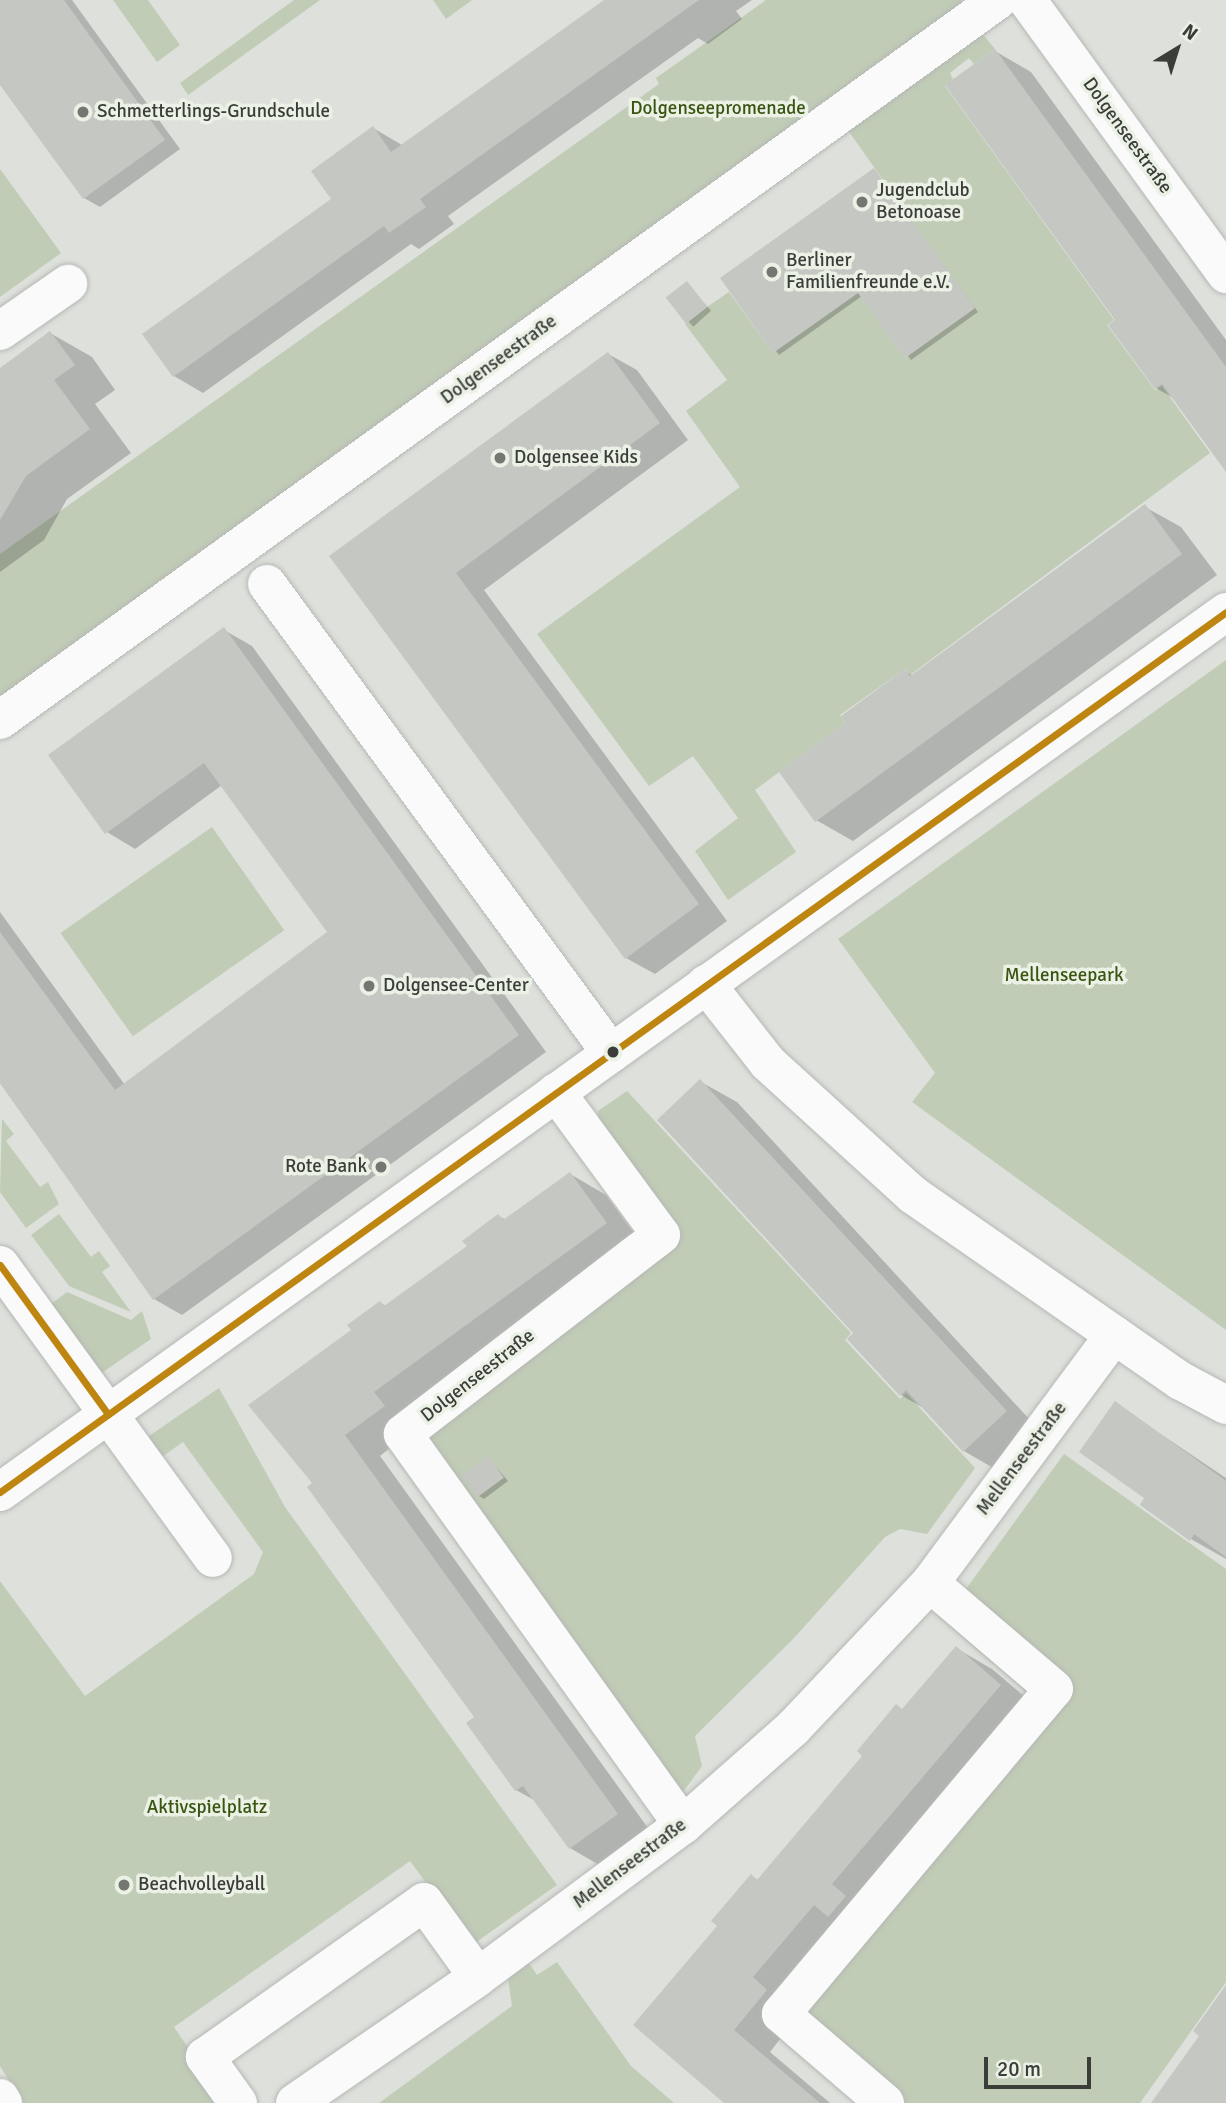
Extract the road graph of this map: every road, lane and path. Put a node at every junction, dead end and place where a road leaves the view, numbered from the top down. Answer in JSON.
{"nodes":[{"id":1,"x":998,"y":0,"type":"edge"},
{"id":2,"x":1027,"y":0,"type":"edge"},
{"id":3,"x":1226,"y":274,"type":"edge"},
{"id":4,"x":68,"y":284,"type":"dead end"},
{"id":5,"x":0,"y":331,"type":"edge"},
{"id":6,"x":267,"y":584,"type":"dead end"},
{"id":7,"x":1226,"y":612,"type":"edge"},
{"id":8,"x":0,"y":720,"type":"edge"},
{"id":9,"x":706,"y":984,"type":"junction"},
{"id":10,"x":611,"y":1053,"type":"junction"},
{"id":11,"x":556,"y":1092,"type":"junction"},
{"id":12,"x":0,"y":1265,"type":"edge"},
{"id":13,"x":1114,"y":1335,"type":"junction"},
{"id":14,"x":1226,"y":1405,"type":"edge"},
{"id":15,"x":108,"y":1414,"type":"junction"},
{"id":16,"x":0,"y":1492,"type":"edge"},
{"id":17,"x":213,"y":1558,"type":"dead end"},
{"id":18,"x":930,"y":1583,"type":"junction"},
{"id":19,"x":683,"y":1825,"type":"junction"},
{"id":20,"x":478,"y":1977,"type":"junction"},
{"id":21,"x":0,"y":2098,"type":"edge"},
{"id":22,"x":3,"y":2103,"type":"edge"},
{"id":23,"x":238,"y":2103,"type":"edge"},
{"id":24,"x":295,"y":2103,"type":"edge"},
{"id":25,"x":885,"y":2103,"type":"edge"}],
"edges":[{"from":1,"to":8,"type":"street","name":"Dolgenseestraße"},
{"from":2,"to":3,"type":"street","name":"Dolgenseestraße"},
{"from":4,"to":5,"type":"street"},
{"from":6,"to":10,"type":"street"},
{"from":7,"to":9,"type":"street"},
{"from":9,"to":10,"type":"street"},
{"from":9,"to":13,"type":"street"},
{"from":10,"to":11,"type":"street"},
{"from":11,"to":15,"type":"street"},
{"from":11,"to":19,"type":"street","name":"Dolgenseestraße"},
{"from":12,"to":15,"type":"street"},
{"from":13,"to":14,"type":"street"},
{"from":13,"to":18,"type":"street","name":"Mellenseestraße"},
{"from":15,"to":16,"type":"street"},
{"from":15,"to":17,"type":"street"},
{"from":18,"to":19,"type":"street","name":"Mellenseestraße"},
{"from":18,"to":25,"type":"street"},
{"from":19,"to":20,"type":"street","name":"Mellenseestraße"},
{"from":20,"to":23,"type":"street"},
{"from":20,"to":24,"type":"street","name":"Mellenseestraße"},
{"from":21,"to":22,"type":"street"}]}
